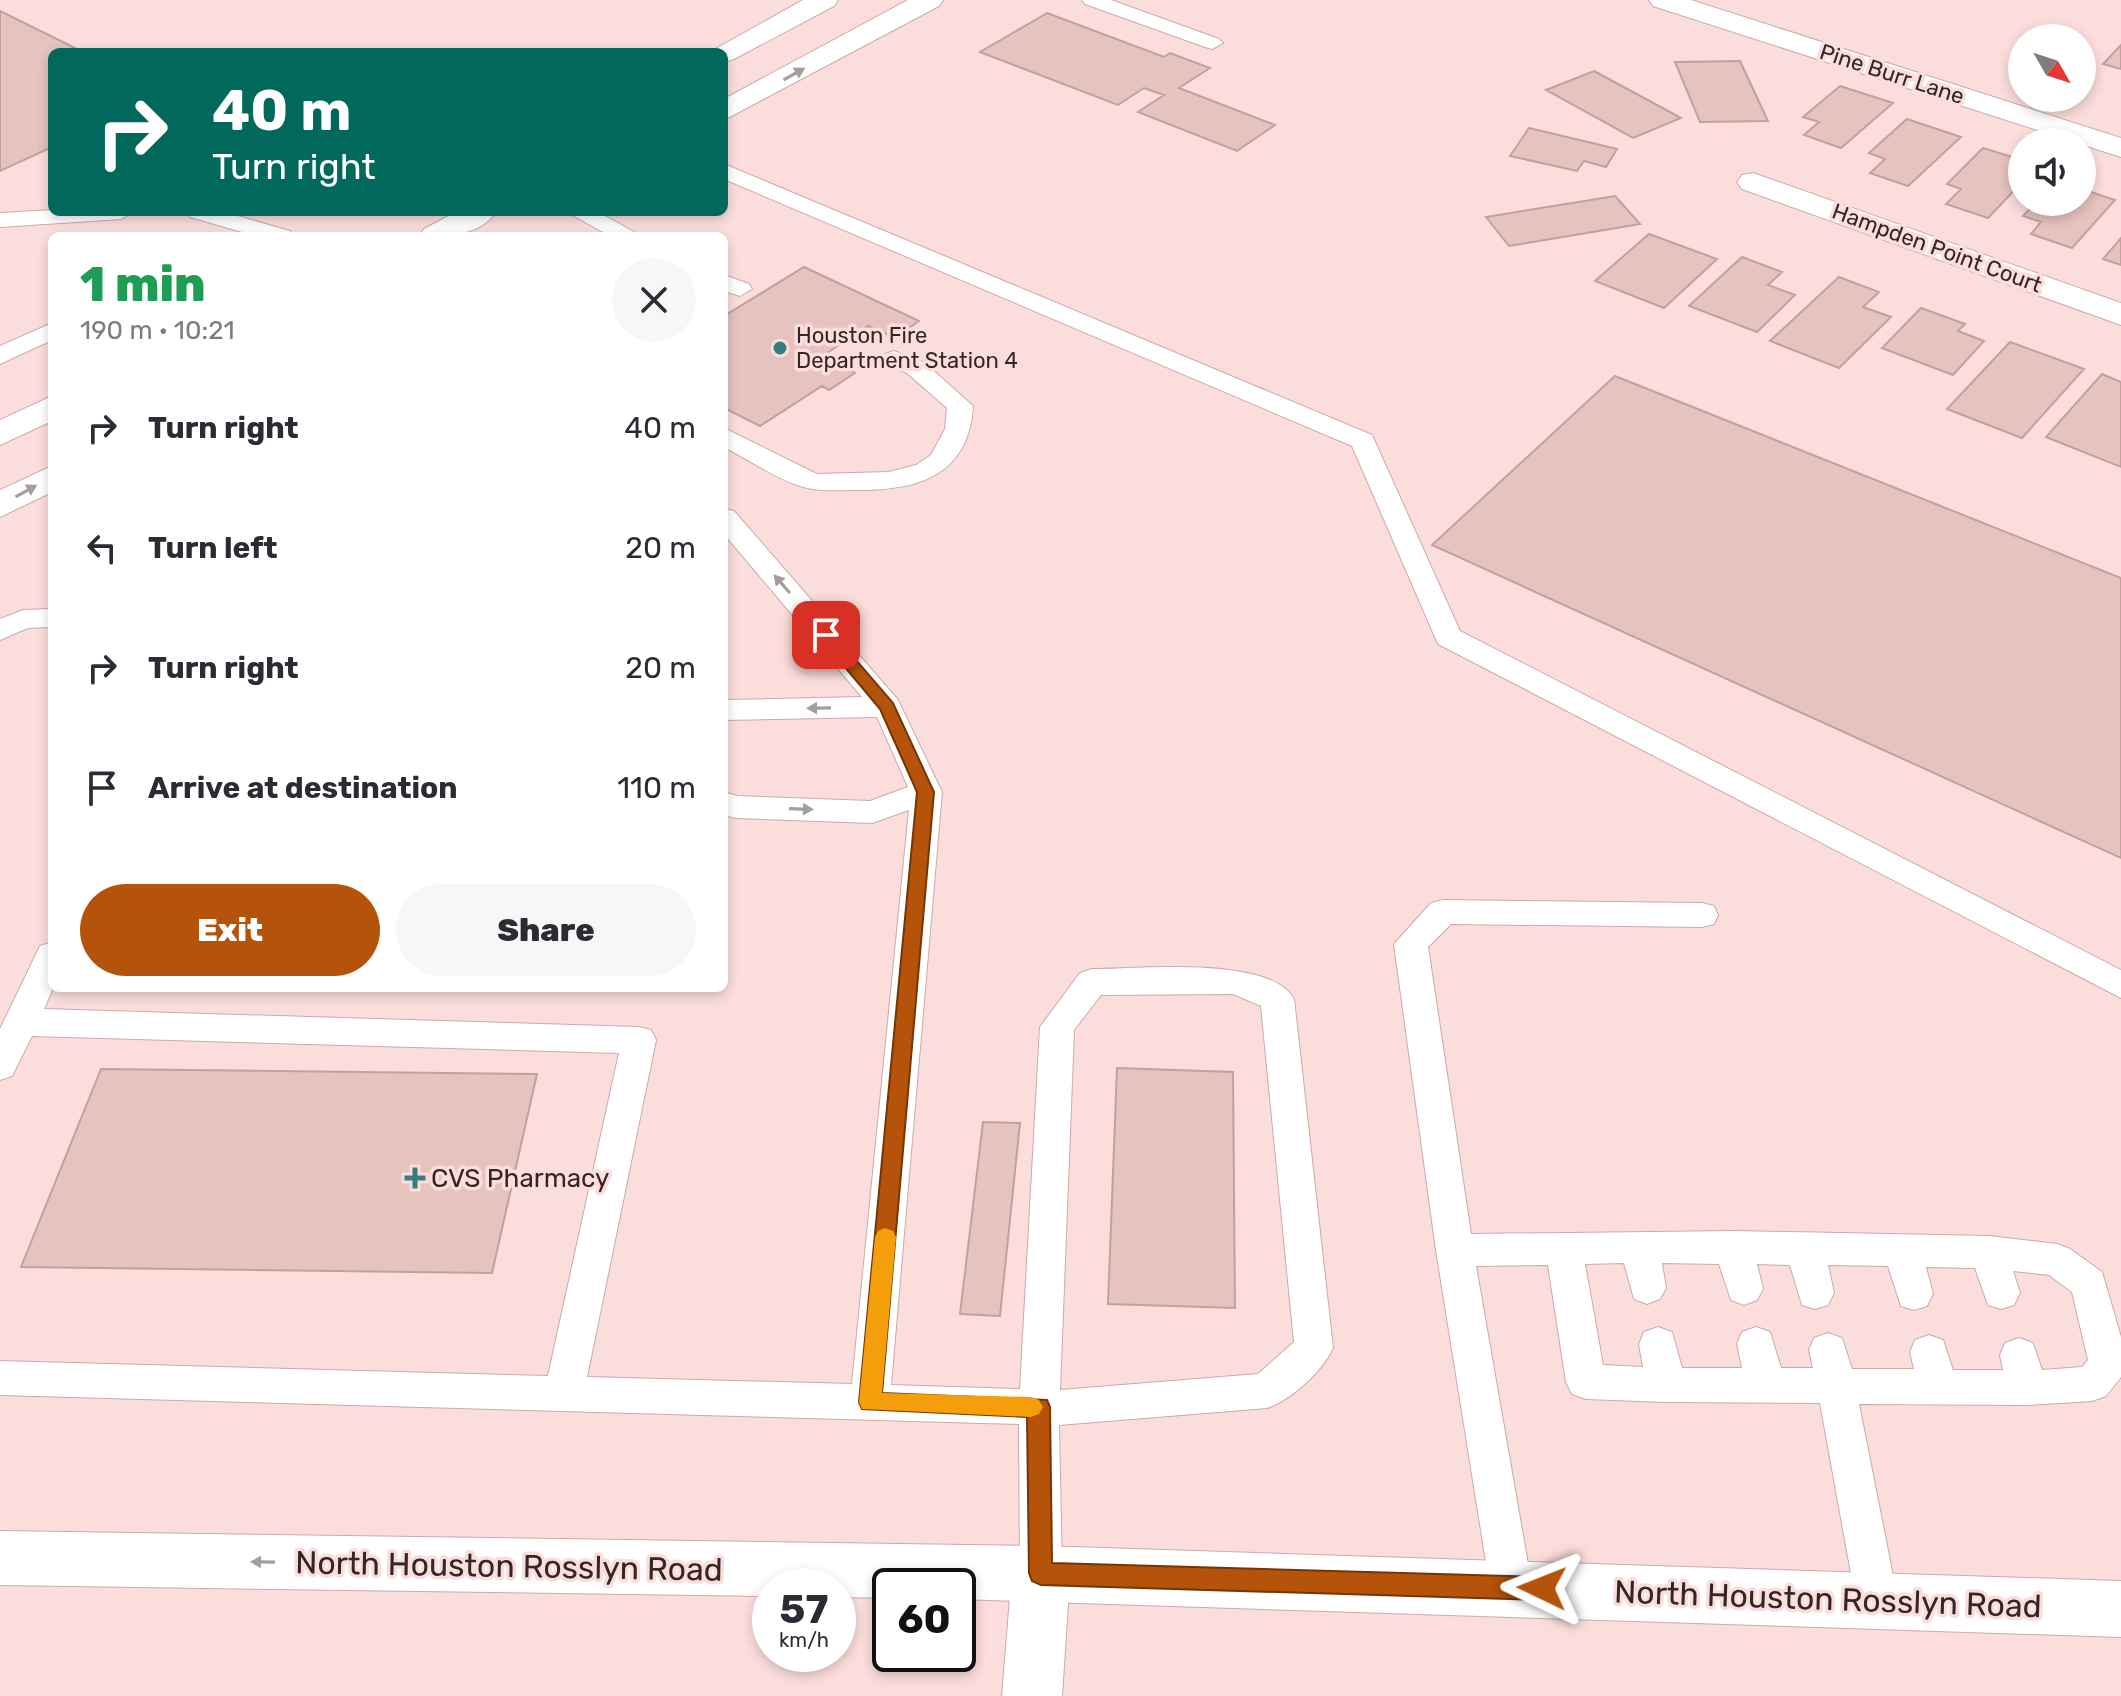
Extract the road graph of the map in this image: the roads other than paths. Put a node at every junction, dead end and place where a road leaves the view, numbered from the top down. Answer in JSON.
{"nodes":[{"id":1,"x":824,"y":0,"type":"edge"},
{"id":2,"x":929,"y":0,"type":"edge"},
{"id":3,"x":1092,"y":0,"type":"edge"},
{"id":4,"x":1663,"y":0,"type":"edge"},
{"id":5,"x":1212,"y":43,"type":"dead end"},
{"id":6,"x":728,"y":51,"type":"edge"},
{"id":7,"x":728,"y":109,"type":"edge"},
{"id":8,"x":2121,"y":148,"type":"edge"},
{"id":9,"x":728,"y":173,"type":"edge"},
{"id":10,"x":1753,"y":182,"type":"dead end"},
{"id":11,"x":60,"y":216,"type":"edge"},
{"id":12,"x":209,"y":216,"type":"edge"},
{"id":13,"x":472,"y":216,"type":"edge"},
{"id":14,"x":587,"y":216,"type":"edge"},
{"id":15,"x":0,"y":220,"type":"edge"},
{"id":16,"x":249,"y":231,"type":"edge"},
{"id":17,"x":442,"y":232,"type":"edge"},
{"id":18,"x":621,"y":232,"type":"edge"},
{"id":19,"x":2121,"y":315,"type":"edge"},
{"id":20,"x":48,"y":332,"type":"edge"},
{"id":21,"x":0,"y":356,"type":"edge"},
{"id":22,"x":894,"y":359,"type":"dead end"},
{"id":23,"x":728,"y":438,"type":"edge"},
{"id":24,"x":48,"y":479,"type":"edge"},
{"id":25,"x":0,"y":505,"type":"edge"},
{"id":26,"x":728,"y":522,"type":"edge"},
{"id":27,"x":48,"y":618,"type":"edge"},
{"id":28,"x":0,"y":631,"type":"edge"},
{"id":29,"x":887,"y":707,"type":"junction"},
{"id":30,"x":728,"y":710,"type":"edge"},
{"id":31,"x":926,"y":792,"type":"junction"},
{"id":32,"x":728,"y":804,"type":"edge"},
{"id":33,"x":1702,"y":915,"type":"dead end"},
{"id":34,"x":48,"y":964,"type":"edge"},
{"id":35,"x":2121,"y":985,"type":"edge"},
{"id":36,"x":21,"y":1022,"type":"junction"},
{"id":37,"x":0,"y":1066,"type":"edge"},
{"id":38,"x":1640,"y":1247,"type":"junction"},
{"id":39,"x":1734,"y":1247,"type":"junction"},
{"id":40,"x":1564,"y":1249,"type":"junction"},
{"id":41,"x":1805,"y":1249,"type":"junction"},
{"id":42,"x":1455,"y":1250,"type":"junction"},
{"id":43,"x":1903,"y":1250,"type":"junction"},
{"id":44,"x":1989,"y":1252,"type":"junction"},
{"id":45,"x":1647,"y":1288,"type":"dead end"},
{"id":46,"x":1744,"y":1289,"type":"dead end"},
{"id":47,"x":1815,"y":1293,"type":"dead end"},
{"id":48,"x":2001,"y":1293,"type":"dead end"},
{"id":49,"x":1914,"y":1294,"type":"dead end"},
{"id":50,"x":1658,"y":1344,"type":"dead end"},
{"id":51,"x":1756,"y":1344,"type":"dead end"},
{"id":52,"x":1832,"y":1368,"type":"junction"},
{"id":53,"x":0,"y":1378,"type":"edge"},
{"id":54,"x":1765,"y":1384,"type":"junction"},
{"id":55,"x":1666,"y":1385,"type":"junction"},
{"id":56,"x":564,"y":1393,"type":"junction"},
{"id":57,"x":870,"y":1402,"type":"junction"},
{"id":58,"x":1039,"y":1407,"type":"junction"},
{"id":59,"x":0,"y":1558,"type":"edge"},
{"id":60,"x":1041,"y":1573,"type":"junction"},
{"id":61,"x":1511,"y":1587,"type":"junction"},
{"id":62,"x":1877,"y":1601,"type":"junction"},
{"id":63,"x":2121,"y":1609,"type":"edge"},
{"id":64,"x":1032,"y":1696,"type":"edge"}],
"edges":[{"from":1,"to":6,"type":"main road"},
{"from":7,"to":2,"type":"main road","one_way":true},
{"from":3,"to":5,"type":"lane"},
{"from":4,"to":8,"type":"main road","name":"Pine Burr Lane"},
{"from":9,"to":35,"type":"lane"},
{"from":10,"to":19,"type":"main road","name":"Hampden Point Court"},
{"from":11,"to":15,"type":"lane"},
{"from":12,"to":16,"type":"lane"},
{"from":13,"to":17,"type":"main road"},
{"from":14,"to":18,"type":"lane"},
{"from":20,"to":21,"type":"lane"},
{"from":22,"to":23,"type":"lane"},
{"from":25,"to":24,"type":"main road","one_way":true},
{"from":29,"to":26,"type":"lane","one_way":true},
{"from":27,"to":28,"type":"lane"},
{"from":29,"to":30,"type":"lane","one_way":true},
{"from":29,"to":31,"type":"lane"},
{"from":32,"to":31,"type":"lane","one_way":true},
{"from":31,"to":57,"type":"lane"},
{"from":33,"to":42,"type":"lane"},
{"from":34,"to":36,"type":"lane"},
{"from":36,"to":37,"type":"lane"},
{"from":36,"to":56,"type":"lane"},
{"from":38,"to":39,"type":"lane"},
{"from":38,"to":40,"type":"lane"},
{"from":38,"to":45,"type":"lane"},
{"from":39,"to":41,"type":"lane"},
{"from":39,"to":46,"type":"lane"},
{"from":40,"to":42,"type":"lane"},
{"from":40,"to":55,"type":"lane"},
{"from":41,"to":43,"type":"lane"},
{"from":41,"to":47,"type":"lane"},
{"from":42,"to":61,"type":"lane"},
{"from":43,"to":44,"type":"lane"},
{"from":43,"to":49,"type":"lane"},
{"from":44,"to":48,"type":"lane"},
{"from":44,"to":52,"type":"lane"},
{"from":50,"to":55,"type":"lane"},
{"from":51,"to":54,"type":"lane"},
{"from":52,"to":54,"type":"lane"},
{"from":52,"to":62,"type":"lane"},
{"from":53,"to":56,"type":"lane"},
{"from":54,"to":55,"type":"lane"},
{"from":56,"to":57,"type":"lane"},
{"from":57,"to":58,"type":"lane"},
{"from":58,"to":58,"type":"lane"},
{"from":58,"to":60,"type":"lane"},
{"from":60,"to":59,"type":"main road","name":"North Houston Rosslyn Road","one_way":true},
{"from":60,"to":61,"type":"main road","name":"North Houston Rosslyn Road"},
{"from":60,"to":64,"type":"main road"},
{"from":61,"to":62,"type":"main road","name":"North Houston Rosslyn Road"},
{"from":62,"to":63,"type":"main road","name":"North Houston Rosslyn Road"}]}
